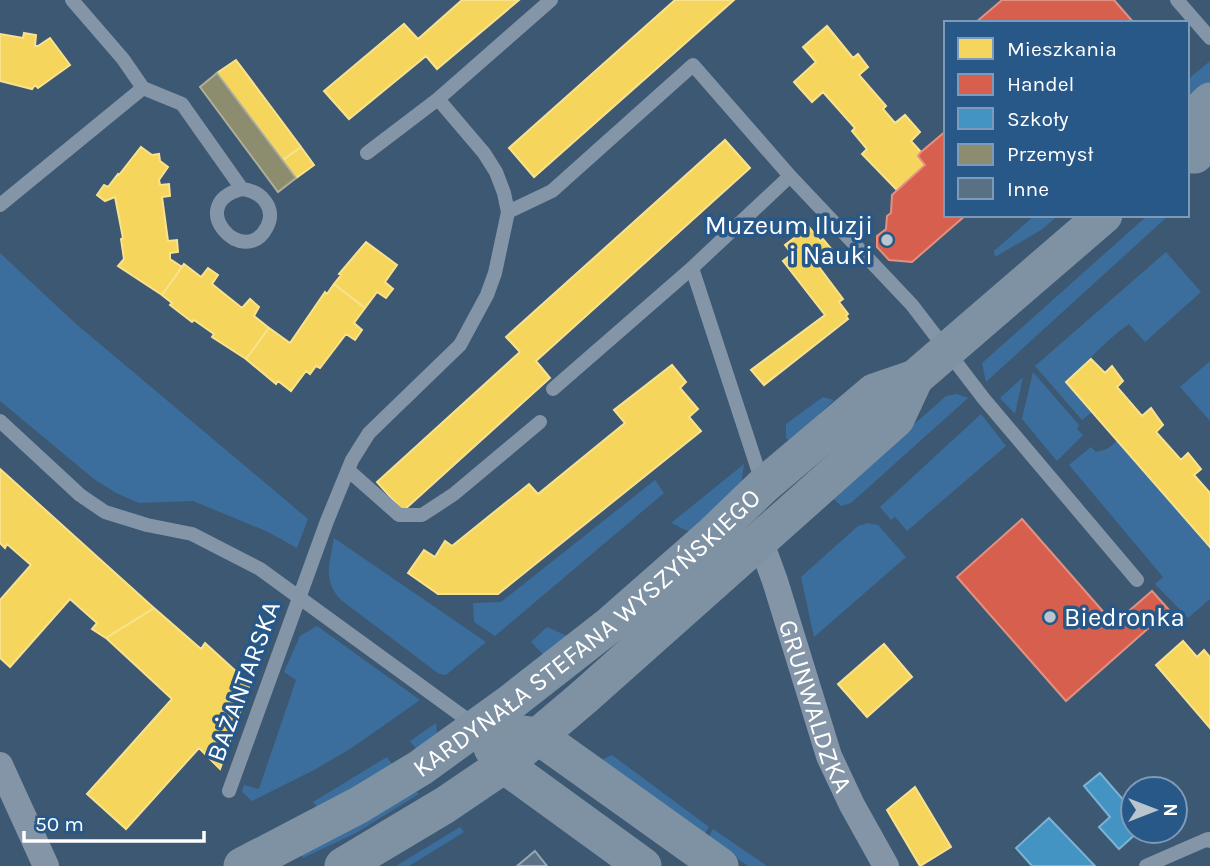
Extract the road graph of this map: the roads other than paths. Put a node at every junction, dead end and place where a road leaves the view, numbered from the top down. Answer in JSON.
{"nodes":[{"id":1,"x":72,"y":0,"type":"edge"},
{"id":2,"x":551,"y":0,"type":"edge"},
{"id":3,"x":1177,"y":0,"type":"edge"},
{"id":4,"x":1210,"y":38,"type":"edge"},
{"id":5,"x":144,"y":88,"type":"junction"},
{"id":6,"x":438,"y":99,"type":"junction"},
{"id":7,"x":1210,"y":101,"type":"edge"},
{"id":8,"x":1189,"y":121,"type":"edge"},
{"id":9,"x":1210,"y":141,"type":"edge"},
{"id":10,"x":368,"y":153,"type":"dead end"},
{"id":11,"x":1189,"y":155,"type":"edge"},
{"id":12,"x":790,"y":176,"type":"junction"},
{"id":13,"x":242,"y":189,"type":"dead end"},
{"id":14,"x":0,"y":205,"type":"edge"},
{"id":15,"x":508,"y":212,"type":"junction"},
{"id":16,"x":1102,"y":217,"type":"edge"},
{"id":17,"x":692,"y":268,"type":"junction"},
{"id":18,"x":948,"y":351,"type":"junction"},
{"id":19,"x":915,"y":378,"type":"junction"},
{"id":20,"x":553,"y":388,"type":"dead end"},
{"id":21,"x":0,"y":421,"type":"edge"},
{"id":22,"x":540,"y":422,"type":"dead end"},
{"id":23,"x":348,"y":470,"type":"junction"},
{"id":24,"x":763,"y":485,"type":"junction"},
{"id":25,"x":760,"y":540,"type":"junction"},
{"id":26,"x":1137,"y":580,"type":"dead end"},
{"id":27,"x":300,"y":597,"type":"junction"},
{"id":28,"x":611,"y":624,"type":"junction"},
{"id":29,"x":630,"y":656,"type":"junction"},
{"id":30,"x":477,"y":726,"type":"junction"},
{"id":31,"x":538,"y":736,"type":"junction"},
{"id":32,"x":0,"y":765,"type":"edge"},
{"id":33,"x":504,"y":765,"type":"junction"},
{"id":34,"x":229,"y":791,"type":"dead end"},
{"id":35,"x":672,"y":834,"type":"junction"},
{"id":36,"x":1210,"y":841,"type":"edge"},
{"id":37,"x":285,"y":858,"type":"edge"},
{"id":38,"x":46,"y":866,"type":"edge"},
{"id":39,"x":242,"y":866,"type":"edge"},
{"id":40,"x":342,"y":866,"type":"edge"},
{"id":41,"x":644,"y":866,"type":"edge"},
{"id":42,"x":720,"y":866,"type":"edge"},
{"id":43,"x":886,"y":866,"type":"edge"},
{"id":44,"x":1146,"y":866,"type":"edge"}],
"edges":[{"from":1,"to":5,"type":"lane"},
{"from":2,"to":6,"type":"lane"},
{"from":3,"to":4,"type":"lane"},
{"from":5,"to":13,"type":"lane"},
{"from":5,"to":14,"type":"lane"},
{"from":6,"to":10,"type":"lane"},
{"from":6,"to":15,"type":"lane"},
{"from":7,"to":8,"type":"street"},
{"from":9,"to":11,"type":"street"},
{"from":12,"to":15,"type":"lane"},
{"from":12,"to":17,"type":"lane"},
{"from":12,"to":18,"type":"lane"},
{"from":15,"to":23,"type":"lane"},
{"from":16,"to":18,"type":"street","name":"KARDYNAŁA STEFANA WYSZYŃSKIEGO"},
{"from":17,"to":20,"type":"lane"},
{"from":17,"to":24,"type":"lane"},
{"from":18,"to":19,"type":"street","name":"KARDYNAŁA STEFANA WYSZYŃSKIEGO"},
{"from":18,"to":26,"type":"lane"},
{"from":19,"to":24,"type":"street","name":"KARDYNAŁA STEFANA WYSZYŃSKIEGO"},
{"from":19,"to":25,"type":"street","name":"KARDYNAŁA STEFANA WYSZYŃSKIEGO"},
{"from":21,"to":27,"type":"lane"},
{"from":22,"to":23,"type":"lane"},
{"from":23,"to":27,"type":"lane"},
{"from":24,"to":28,"type":"street","name":"KARDYNAŁA STEFANA WYSZYŃSKIEGO"},
{"from":25,"to":29,"type":"street","name":"KARDYNAŁA STEFANA WYSZYŃSKIEGO"},
{"from":25,"to":43,"type":"street","name":"GRUNWALDZKA"},
{"from":27,"to":30,"type":"lane","name":"BAŻANTARSKA"},
{"from":27,"to":34,"type":"lane","name":"BAŻANTARSKA"},
{"from":28,"to":29,"type":"street"},
{"from":28,"to":30,"type":"street","name":"KARDYNAŁA STEFANA WYSZYŃSKIEGO"},
{"from":29,"to":31,"type":"street","name":"KARDYNAŁA STEFANA WYSZYŃSKIEGO"},
{"from":30,"to":31,"type":"street"},
{"from":30,"to":33,"type":"street"},
{"from":30,"to":37,"type":"street","name":"KARDYNAŁA STEFANA WYSZYŃSKIEGO"},
{"from":31,"to":33,"type":"street","name":"KARDYNAŁA STEFANA WYSZYŃSKIEGO"},
{"from":31,"to":35,"type":"street"},
{"from":32,"to":38,"type":"street"},
{"from":33,"to":40,"type":"street","name":"KARDYNAŁA STEFANA WYSZYŃSKIEGO"},
{"from":33,"to":41,"type":"street"},
{"from":35,"to":41,"type":"street"},
{"from":35,"to":42,"type":"street"},
{"from":36,"to":44,"type":"lane"},
{"from":37,"to":39,"type":"street","name":"KARDYNAŁA STEFANA WYSZYŃSKIEGO"}]}
